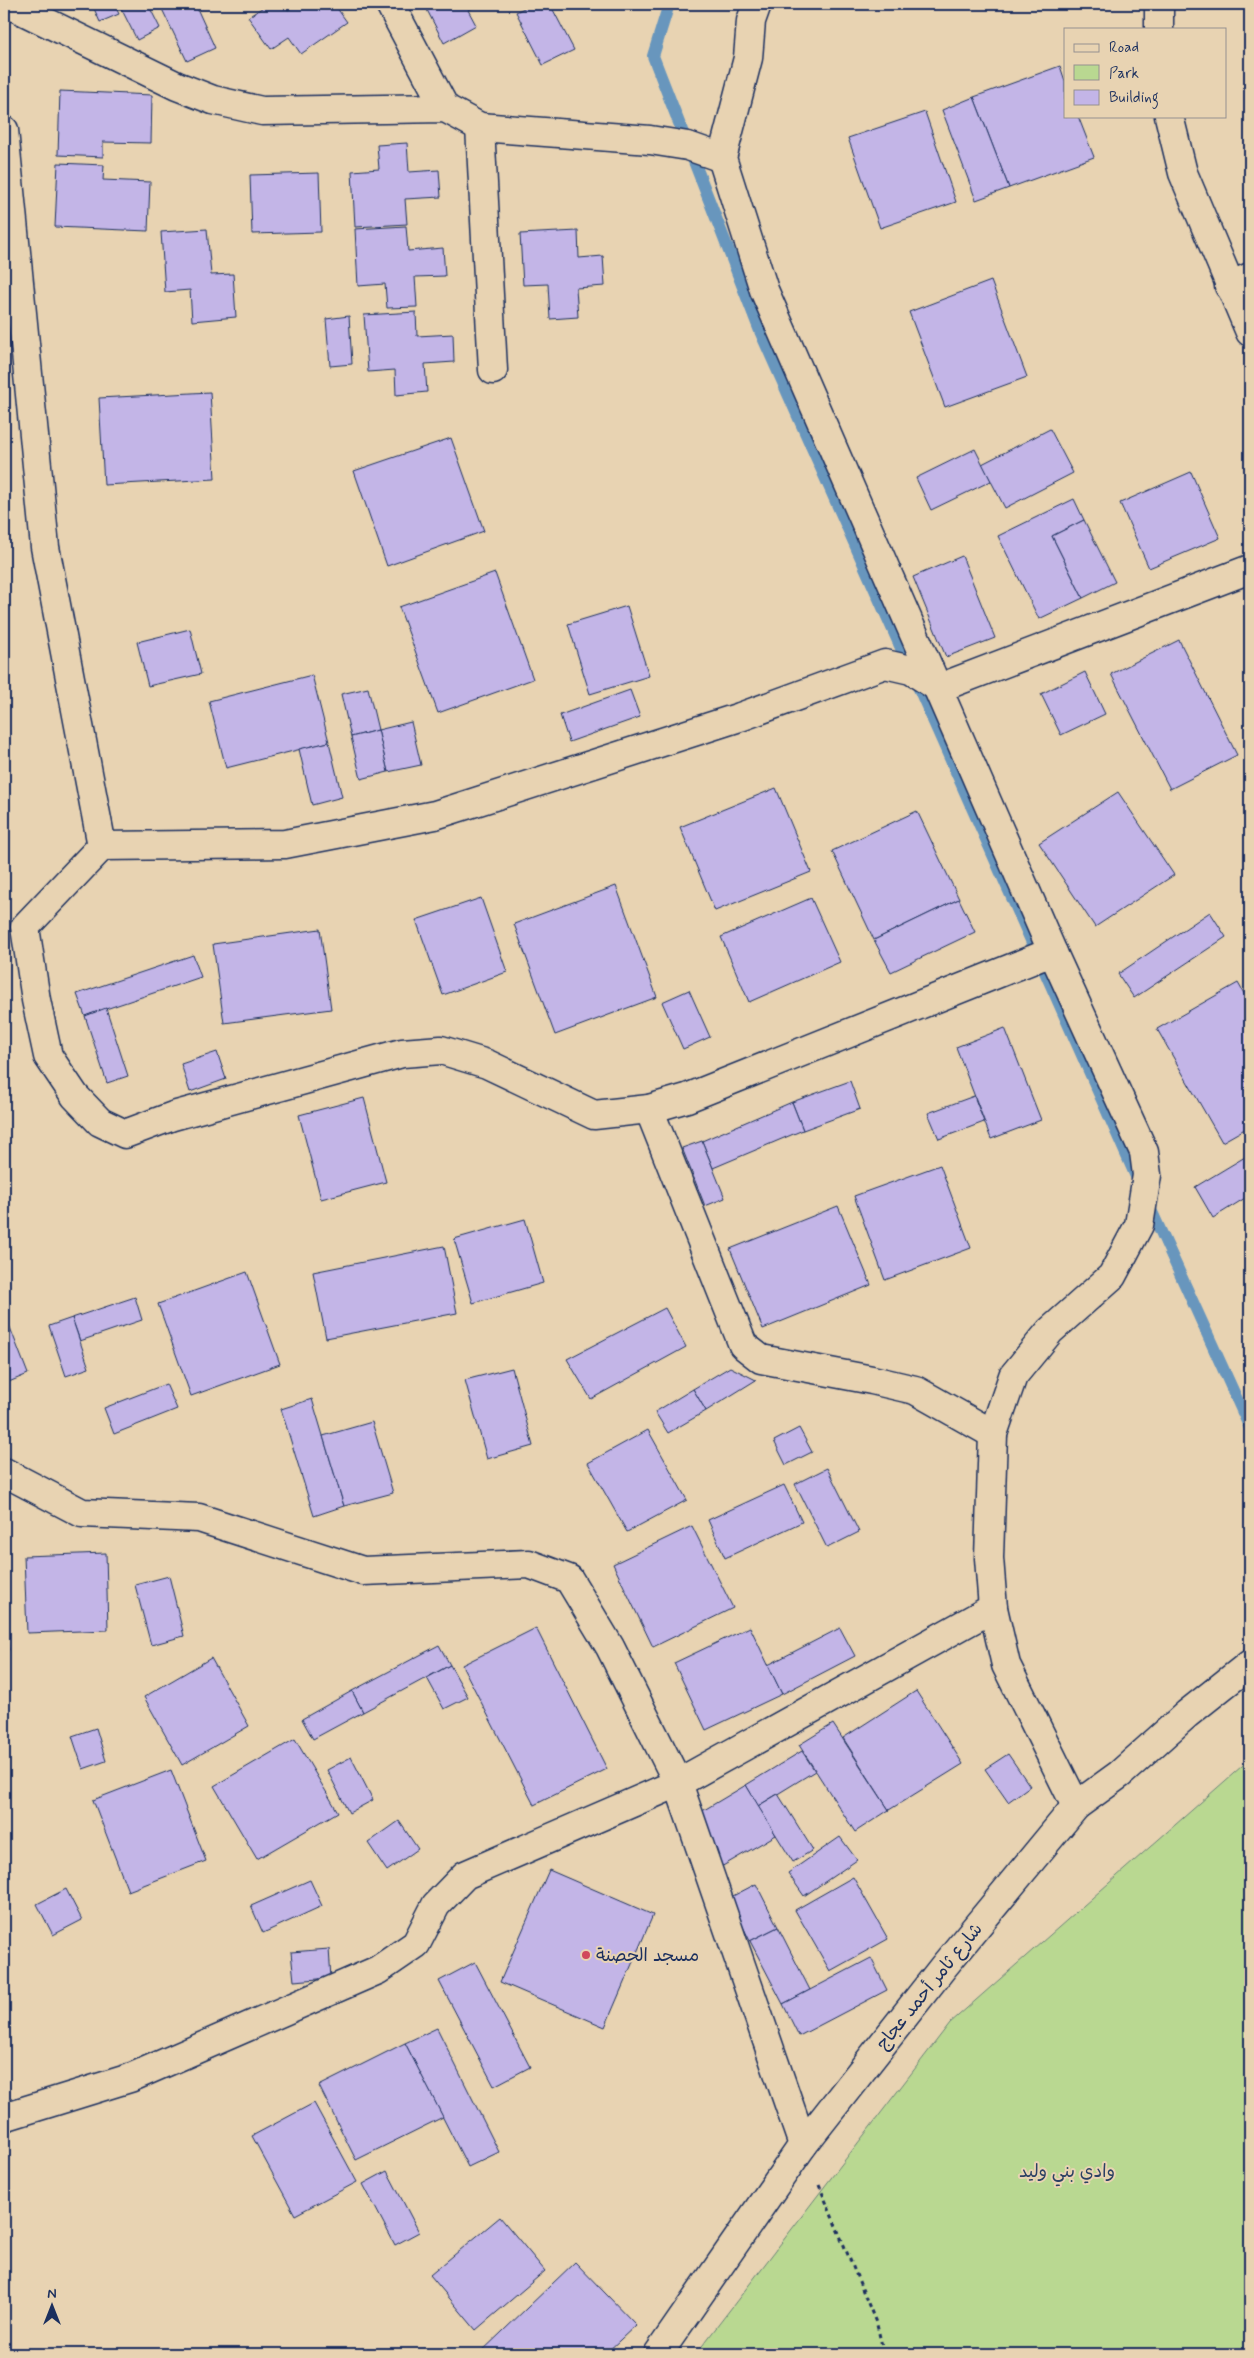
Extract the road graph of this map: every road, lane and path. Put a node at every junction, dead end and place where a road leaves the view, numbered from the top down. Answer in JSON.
{"nodes":[{"id":1,"x":9,"y":4,"type":"edge"},
{"id":2,"x":390,"y":4,"type":"edge"},
{"id":3,"x":757,"y":4,"type":"edge"},
{"id":4,"x":1159,"y":4,"type":"edge"},
{"id":5,"x":1159,"y":28,"type":"edge"},
{"id":6,"x":445,"y":108,"type":"junction"},
{"id":7,"x":1169,"y":118,"type":"edge"},
{"id":8,"x":480,"y":127,"type":"junction"},
{"id":9,"x":4,"y":130,"type":"edge"},
{"id":10,"x":722,"y":158,"type":"junction"},
{"id":11,"x":1240,"y":282,"type":"edge"},
{"id":12,"x":1250,"y":332,"type":"edge"},
{"id":13,"x":493,"y":370,"type":"dead end"},
{"id":14,"x":1250,"y":569,"type":"edge"},
{"id":15,"x":939,"y":688,"type":"junction"},
{"id":16,"x":102,"y":846,"type":"junction"},
{"id":17,"x":1053,"y":953,"type":"junction"},
{"id":18,"x":649,"y":1109,"type":"junction"},
{"id":19,"x":993,"y":1434,"type":"junction"},
{"id":20,"x":4,"y":1472,"type":"edge"},
{"id":21,"x":993,"y":1608,"type":"junction"},
{"id":22,"x":1250,"y":1664,"type":"edge"},
{"id":23,"x":678,"y":1783,"type":"junction"},
{"id":24,"x":1076,"y":1806,"type":"junction"},
{"id":25,"x":4,"y":2117,"type":"edge"},
{"id":26,"x":803,"y":2145,"type":"junction"},
{"id":27,"x":658,"y":2354,"type":"edge"},
{"id":28,"x":884,"y":2354,"type":"edge"}],
"edges":[{"from":1,"to":6,"type":"street"},
{"from":2,"to":6,"type":"street"},
{"from":3,"to":10,"type":"street"},
{"from":4,"to":5,"type":"street"},
{"from":6,"to":8,"type":"street"},
{"from":7,"to":11,"type":"street"},
{"from":8,"to":10,"type":"street"},
{"from":8,"to":13,"type":"street"},
{"from":9,"to":16,"type":"street"},
{"from":10,"to":15,"type":"street"},
{"from":11,"to":12,"type":"street"},
{"from":14,"to":15,"type":"street"},
{"from":15,"to":16,"type":"street"},
{"from":15,"to":17,"type":"street"},
{"from":16,"to":18,"type":"street"},
{"from":17,"to":18,"type":"street"},
{"from":17,"to":19,"type":"street"},
{"from":18,"to":19,"type":"street"},
{"from":19,"to":21,"type":"street"},
{"from":20,"to":23,"type":"street"},
{"from":21,"to":23,"type":"street"},
{"from":21,"to":24,"type":"street"},
{"from":22,"to":24,"type":"street","name":"شارع ثامر أحمد عجاج"},
{"from":23,"to":25,"type":"street"},
{"from":23,"to":26,"type":"street"},
{"from":24,"to":26,"type":"street","name":"شارع ثامر أحمد عجاج"},
{"from":26,"to":27,"type":"street","name":"شارع ثامر أحمد عجاج"},
{"from":26,"to":28,"type":"path"}]}
